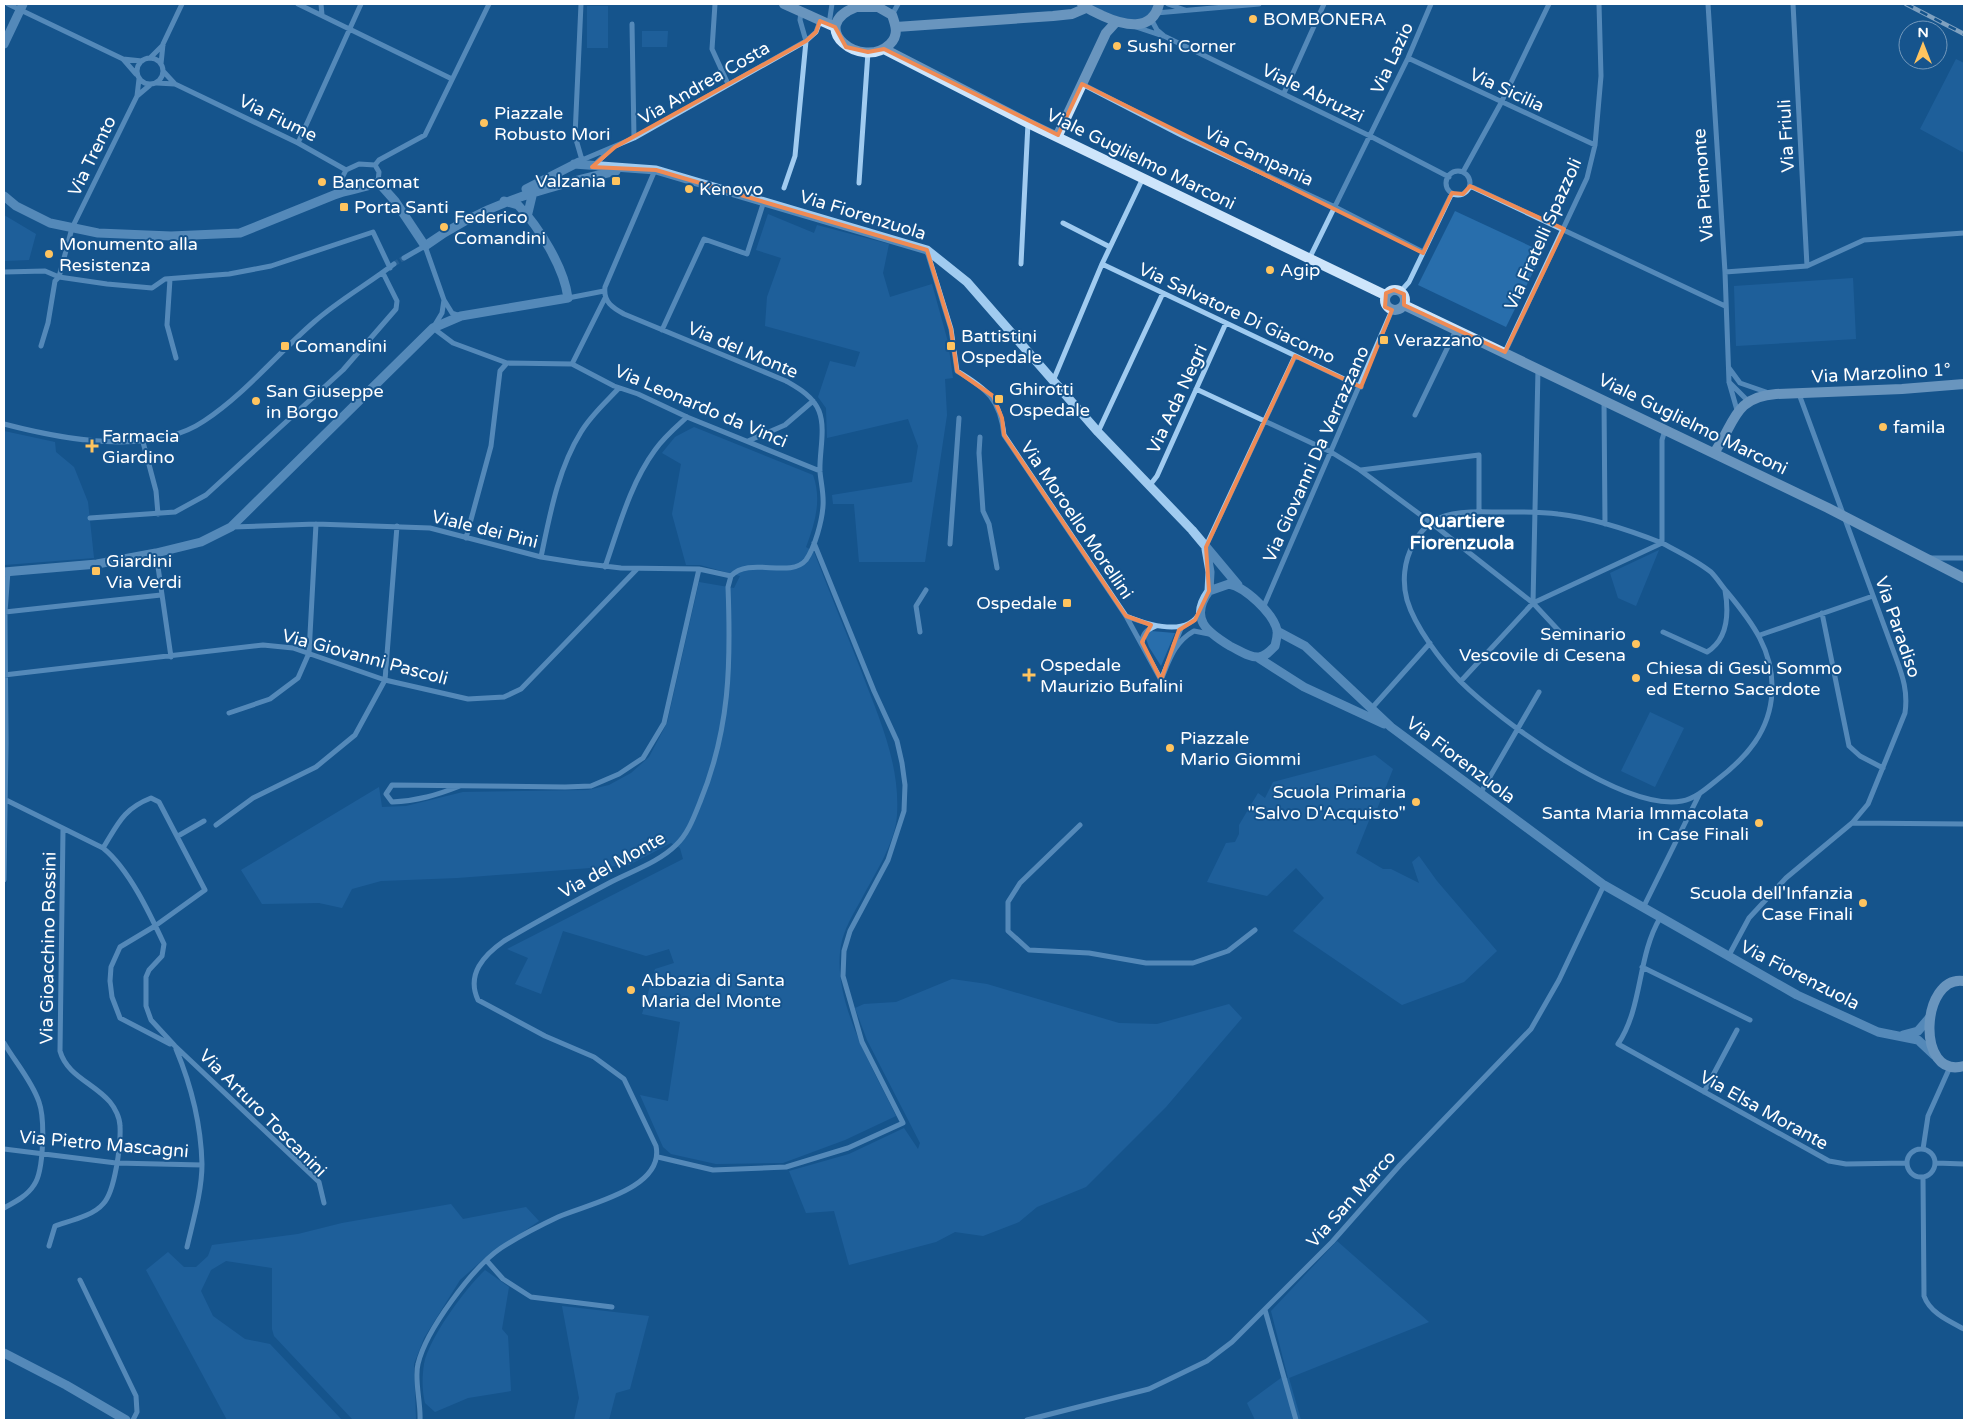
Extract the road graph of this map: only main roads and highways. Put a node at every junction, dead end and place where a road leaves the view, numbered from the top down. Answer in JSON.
{"nodes":[{"id":1,"x":784,"y":4,"type":"edge"},
{"id":2,"x":1084,"y":6,"type":"edge"},
{"id":3,"x":1155,"y":12,"type":"edge"},
{"id":4,"x":1116,"y":22,"type":"junction"},
{"id":5,"x":828,"y":24,"type":"junction"},
{"id":6,"x":896,"y":27,"type":"junction"},
{"id":7,"x":884,"y":49,"type":"junction"},
{"id":8,"x":1058,"y":135,"type":"junction"},
{"id":9,"x":1385,"y":295,"type":"junction"},
{"id":10,"x":1404,"y":305,"type":"junction"},
{"id":11,"x":1964,"y":384,"type":"edge"},
{"id":12,"x":1714,"y":453,"type":"junction"},
{"id":13,"x":1963,"y":575,"type":"edge"},
{"id":14,"x":1963,"y":980,"type":"edge"},
{"id":15,"x":1963,"y":1067,"type":"edge"}],
"edges":[{"from":1,"to":5,"type":"main road"},
{"from":2,"to":4,"type":"main road"},
{"from":2,"to":6,"type":"main road"},
{"from":3,"to":4,"type":"main road"},
{"from":4,"to":8,"type":"main road"},
{"from":5,"to":6,"type":"main road"},
{"from":5,"to":7,"type":"main road"},
{"from":6,"to":7,"type":"main road"},
{"from":7,"to":8,"type":"main road","name":"Viale Guglielmo Marconi"},
{"from":8,"to":9,"type":"main road","name":"Viale Guglielmo Marconi"},
{"from":9,"to":10,"type":"main road"},
{"from":9,"to":10,"type":"main road"},
{"from":10,"to":12,"type":"main road","name":"Viale Guglielmo Marconi"},
{"from":11,"to":12,"type":"main road","name":"Via Marzolino 1°"},
{"from":12,"to":13,"type":"main road","name":"Viale Guglielmo Marconi"},
{"from":14,"to":15,"type":"main road"}]}
